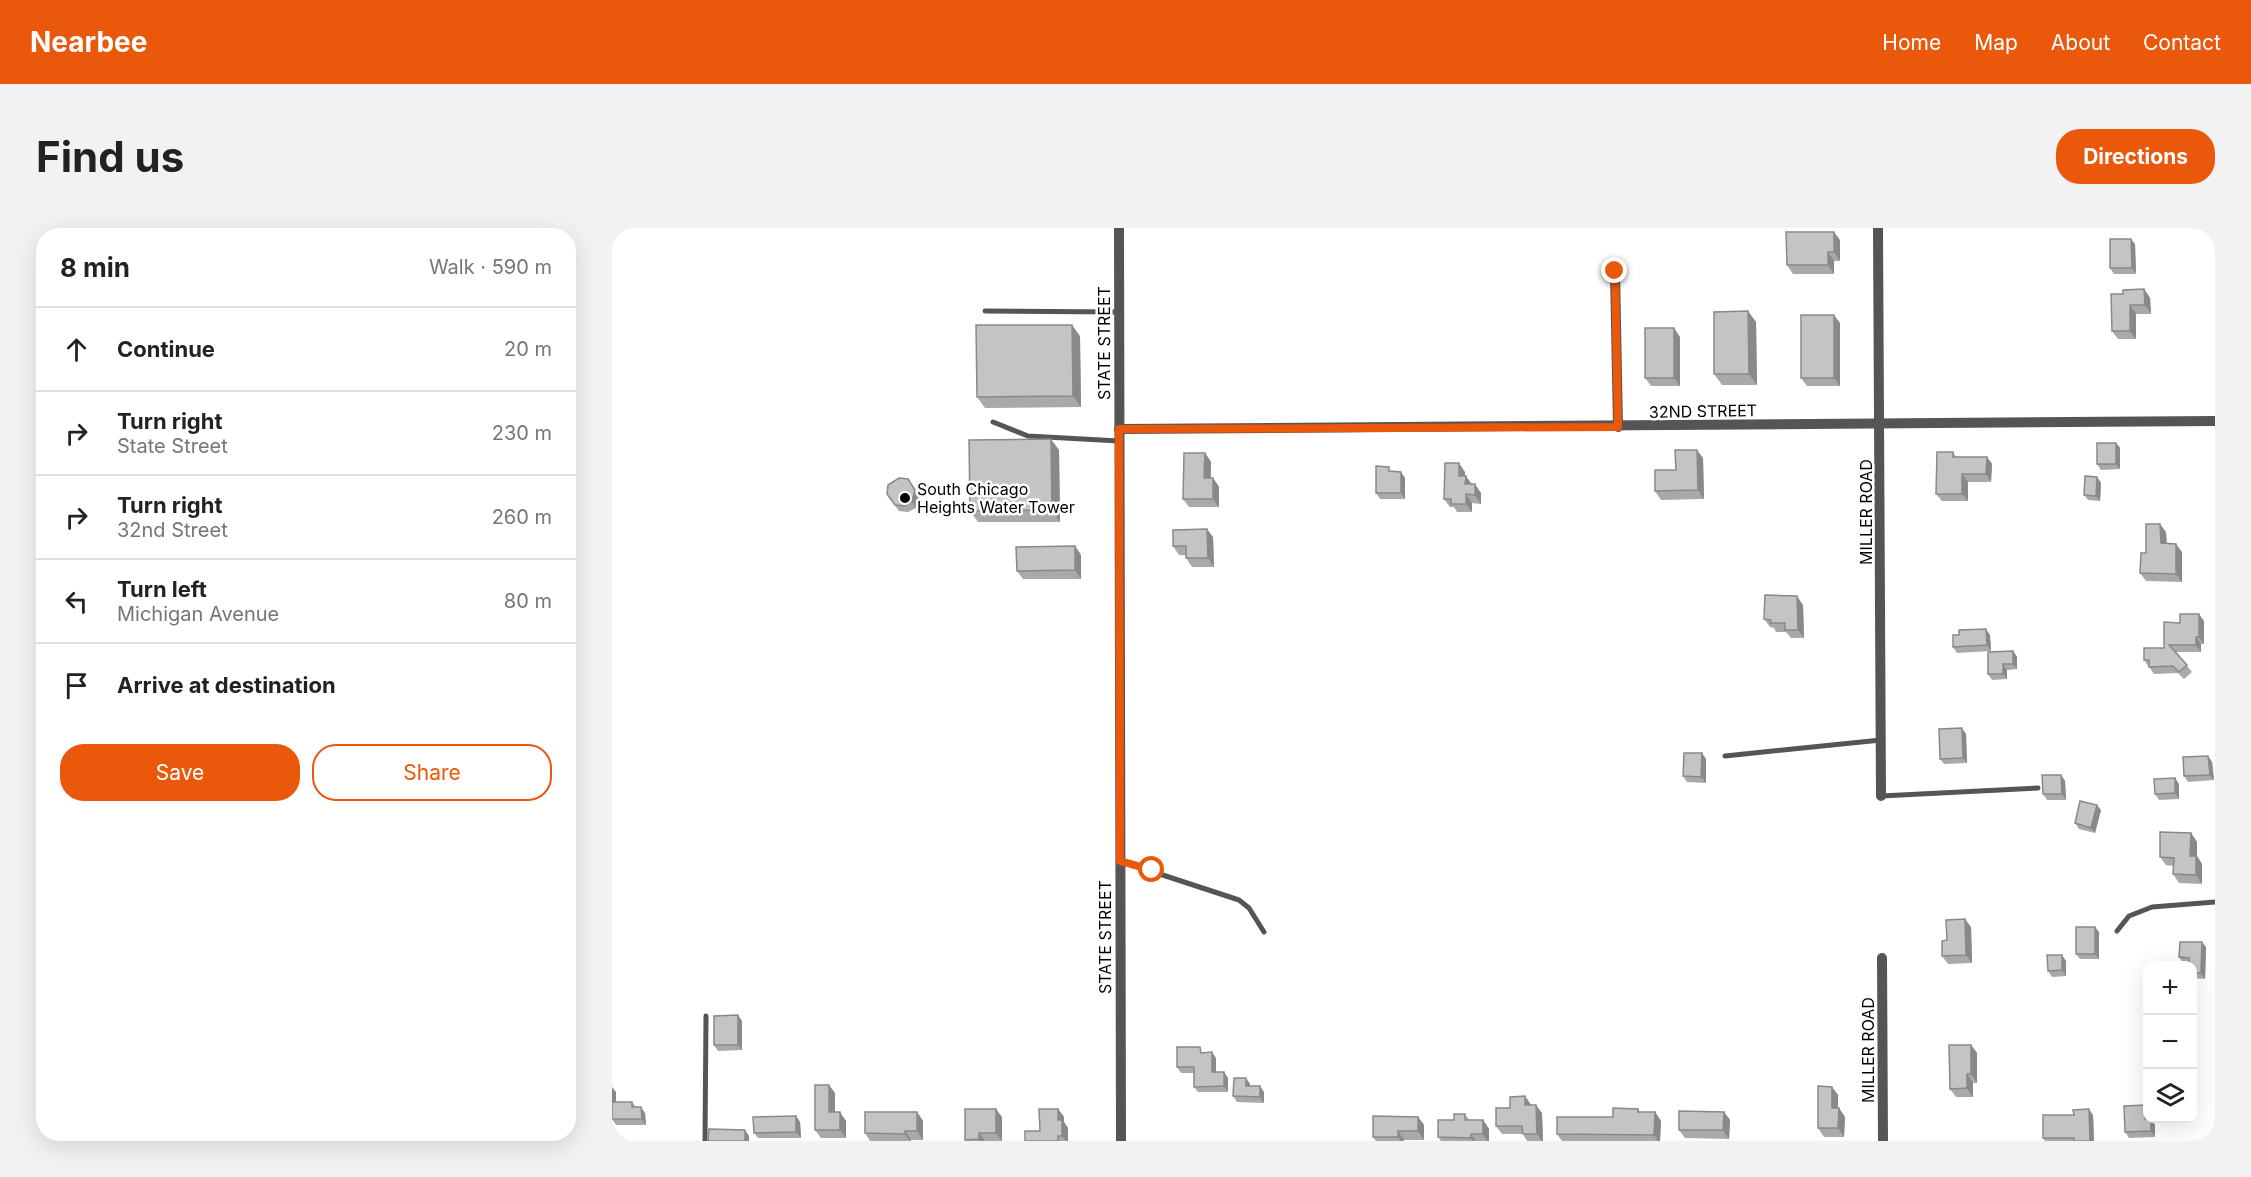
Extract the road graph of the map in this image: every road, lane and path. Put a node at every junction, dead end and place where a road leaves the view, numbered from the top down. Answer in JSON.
{"nodes":[{"id":1,"x":617,"y":228,"type":"edge"},
{"id":2,"x":1119,"y":228,"type":"edge"},
{"id":3,"x":1878,"y":228,"type":"edge"},
{"id":4,"x":612,"y":229,"type":"edge"},
{"id":5,"x":1615,"y":271,"type":"dead end"},
{"id":6,"x":985,"y":311,"type":"dead end"},
{"id":7,"x":1119,"y":312,"type":"junction"},
{"id":8,"x":2215,"y":421,"type":"edge"},
{"id":9,"x":993,"y":422,"type":"dead end"},
{"id":10,"x":1881,"y":424,"type":"junction"},
{"id":11,"x":1618,"y":427,"type":"junction"},
{"id":12,"x":1119,"y":429,"type":"junction"},
{"id":13,"x":1119,"y":441,"type":"junction"},
{"id":14,"x":1881,"y":740,"type":"junction"},
{"id":15,"x":1725,"y":756,"type":"dead end"},
{"id":16,"x":2038,"y":788,"type":"dead end"},
{"id":17,"x":1881,"y":796,"type":"joint"},
{"id":18,"x":1120,"y":861,"type":"junction"},
{"id":19,"x":2215,"y":902,"type":"edge"},
{"id":20,"x":2117,"y":931,"type":"dead end"},
{"id":21,"x":1264,"y":932,"type":"dead end"},
{"id":22,"x":1882,"y":958,"type":"dead end"},
{"id":23,"x":706,"y":1016,"type":"dead end"},
{"id":24,"x":705,"y":1141,"type":"edge"},
{"id":25,"x":1121,"y":1141,"type":"edge"},
{"id":26,"x":1883,"y":1141,"type":"edge"}],
"edges":[{"from":1,"to":4,"type":"lane"},
{"from":2,"to":7,"type":"street","name":"STATE STREET"},
{"from":3,"to":10,"type":"street","name":"MILLER ROAD"},
{"from":5,"to":11,"type":"street"},
{"from":6,"to":7,"type":"lane"},
{"from":7,"to":12,"type":"street","name":"STATE STREET"},
{"from":8,"to":10,"type":"street","name":"32ND STREET"},
{"from":9,"to":13,"type":"lane"},
{"from":10,"to":11,"type":"street","name":"32ND STREET"},
{"from":10,"to":14,"type":"street","name":"MILLER ROAD"},
{"from":11,"to":12,"type":"street","name":"32ND STREET"},
{"from":12,"to":13,"type":"street","name":"STATE STREET"},
{"from":13,"to":18,"type":"street","name":"STATE STREET"},
{"from":14,"to":15,"type":"lane"},
{"from":14,"to":17,"type":"street","name":"MILLER ROAD"},
{"from":16,"to":17,"type":"lane"},
{"from":18,"to":21,"type":"lane"},
{"from":18,"to":25,"type":"street","name":"STATE STREET"},
{"from":19,"to":20,"type":"lane"},
{"from":22,"to":26,"type":"street","name":"MILLER ROAD"},
{"from":23,"to":24,"type":"lane"}]}
